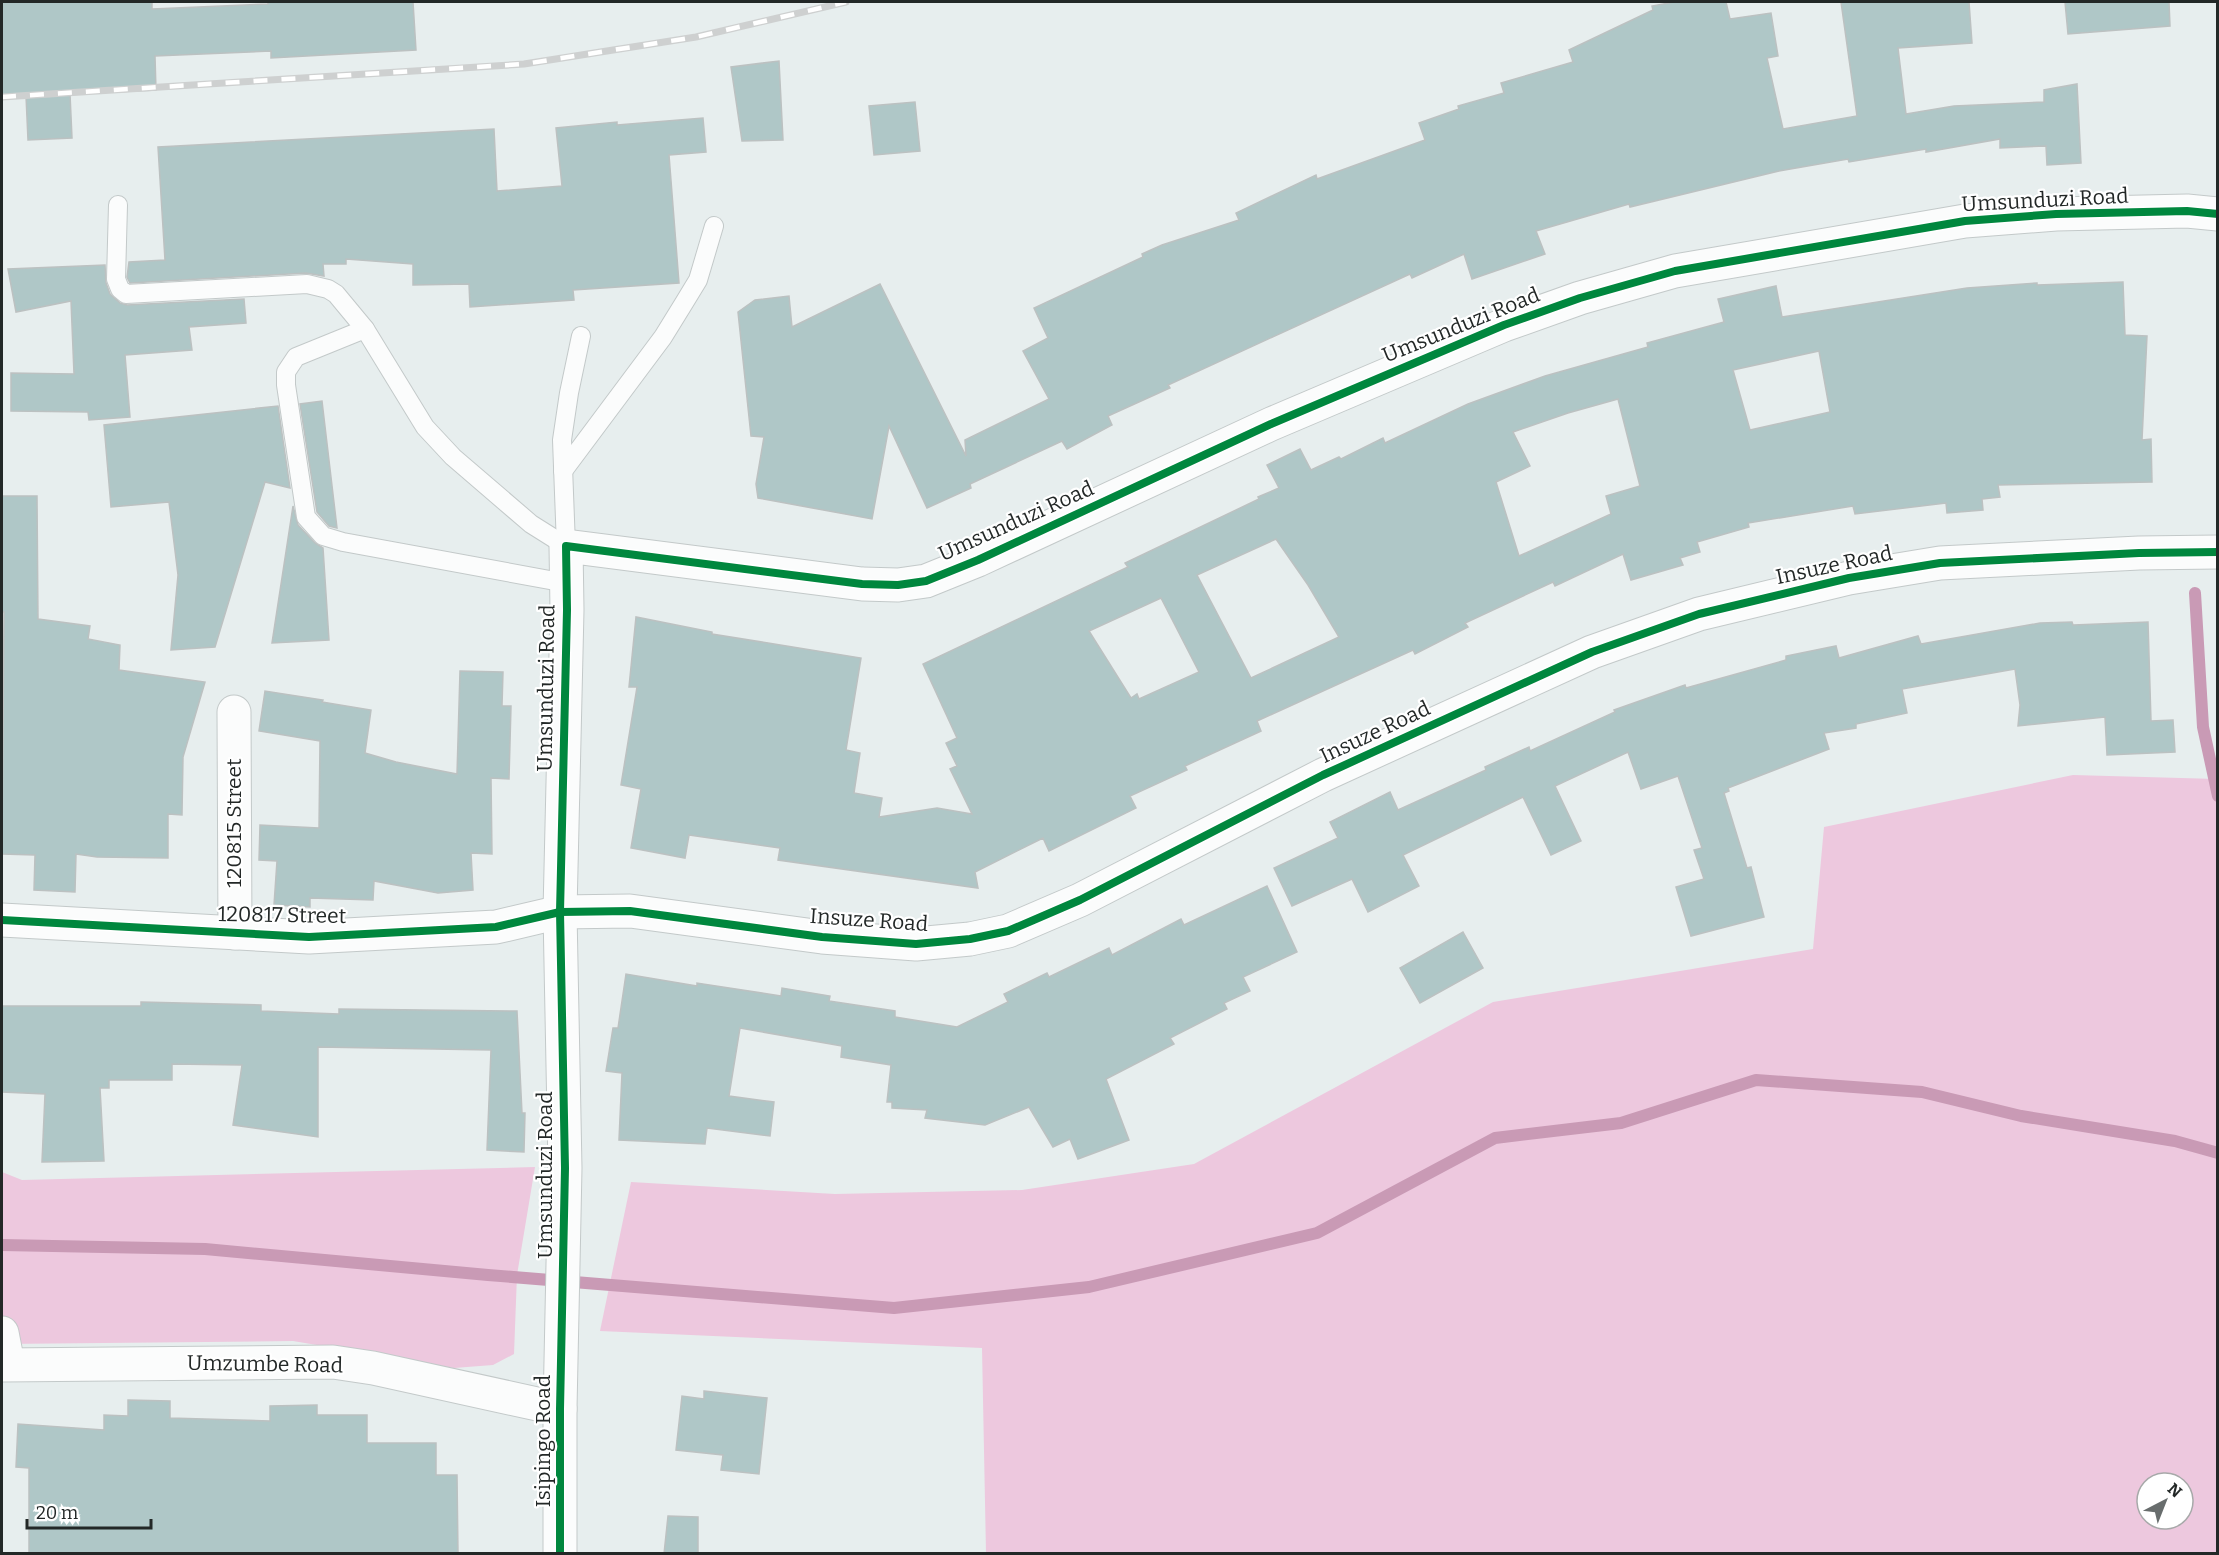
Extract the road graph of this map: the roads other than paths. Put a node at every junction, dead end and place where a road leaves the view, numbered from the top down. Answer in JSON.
{"nodes":[{"id":1,"x":118,"y":205,"type":"dead end"},
{"id":2,"x":2217,"y":214,"type":"edge"},
{"id":3,"x":714,"y":225,"type":"dead end"},
{"id":4,"x":365,"y":329,"type":"junction"},
{"id":5,"x":581,"y":336,"type":"dead end"},
{"id":6,"x":563,"y":471,"type":"junction"},
{"id":7,"x":566,"y":546,"type":"junction"},
{"id":8,"x":2217,"y":552,"type":"edge"},
{"id":9,"x":566,"y":583,"type":"junction"},
{"id":10,"x":234,"y":712,"type":"dead end"},
{"id":11,"x":560,"y":912,"type":"junction"},
{"id":12,"x":2,"y":920,"type":"edge"},
{"id":13,"x":235,"y":933,"type":"junction"},
{"id":14,"x":562,"y":1329,"type":"joint"},
{"id":15,"x":2,"y":1332,"type":"edge"},
{"id":16,"x":5,"y":1365,"type":"edge"},
{"id":17,"x":560,"y":1409,"type":"junction"},
{"id":18,"x":560,"y":1554,"type":"edge"}],
"edges":[{"from":1,"to":4,"type":"lane"},
{"from":2,"to":7,"type":"street","name":"Umsunduzi Road"},
{"from":3,"to":6,"type":"lane"},
{"from":4,"to":7,"type":"lane","name":"Umsunduzi Road"},
{"from":4,"to":9,"type":"lane","name":"Umsunduzi Road"},
{"from":5,"to":6,"type":"lane","name":"Umsunduzi Road"},
{"from":6,"to":7,"type":"lane","name":"Umsunduzi Road"},
{"from":7,"to":9,"type":"street","name":"Umsunduzi Road"},
{"from":8,"to":11,"type":"street","name":"Insuze Road"},
{"from":9,"to":11,"type":"street","name":"Umsunduzi Road"},
{"from":10,"to":13,"type":"street","name":"120815 Street"},
{"from":11,"to":13,"type":"street","name":"120817 Street"},
{"from":11,"to":14,"type":"street","name":"Umsunduzi Road"},
{"from":12,"to":13,"type":"street","name":"120817 Street"},
{"from":14,"to":17,"type":"street","name":"Isipingo Road"},
{"from":15,"to":16,"type":"street"},
{"from":16,"to":17,"type":"street","name":"Umzumbe Road"},
{"from":17,"to":18,"type":"street","name":"Isipingo Road"}]}
